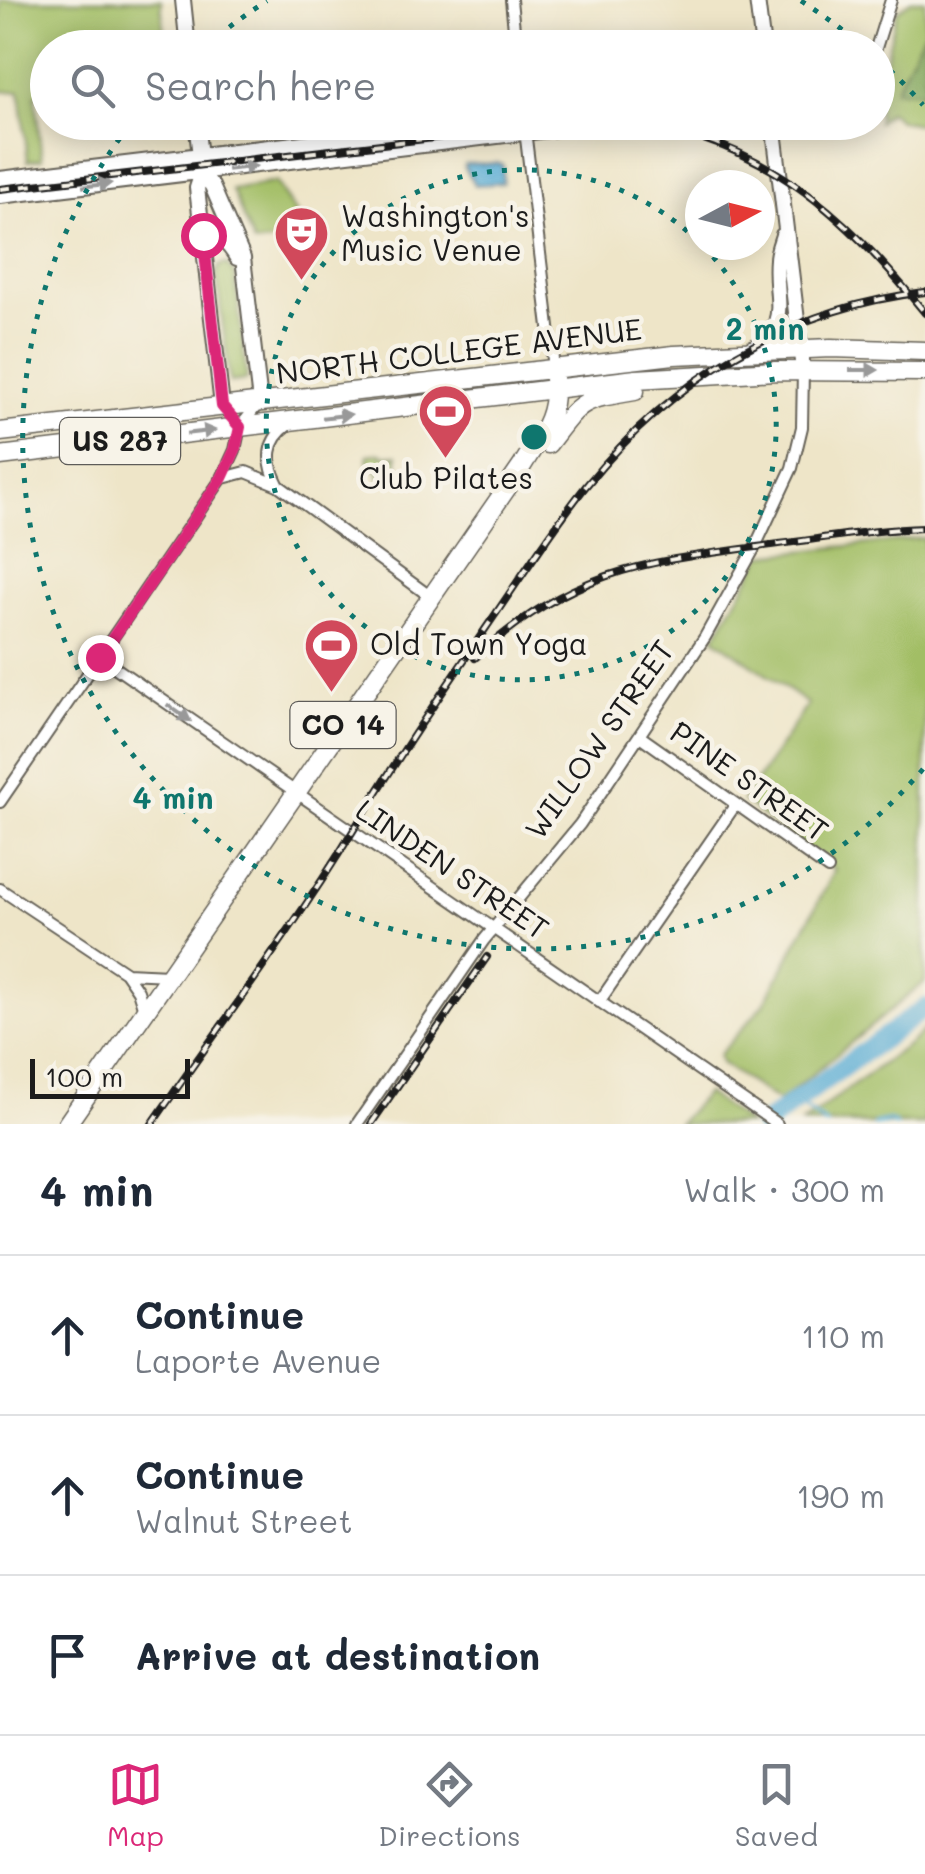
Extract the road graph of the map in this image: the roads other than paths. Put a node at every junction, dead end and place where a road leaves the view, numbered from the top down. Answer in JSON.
{"nodes":[{"id":1,"x":182,"y":0,"type":"edge"},
{"id":2,"x":510,"y":0,"type":"edge"},
{"id":3,"x":757,"y":0,"type":"edge"},
{"id":4,"x":892,"y":0,"type":"edge"},
{"id":5,"x":186,"y":30,"type":"edge"},
{"id":6,"x":514,"y":30,"type":"edge"},
{"id":7,"x":761,"y":30,"type":"edge"},
{"id":8,"x":882,"y":30,"type":"edge"},
{"id":9,"x":198,"y":140,"type":"edge"},
{"id":10,"x":331,"y":140,"type":"edge"},
{"id":11,"x":439,"y":140,"type":"edge"},
{"id":12,"x":526,"y":140,"type":"edge"},
{"id":13,"x":775,"y":140,"type":"edge"},
{"id":14,"x":200,"y":156,"type":"junction"},
{"id":15,"x":202,"y":173,"type":"junction"},
{"id":16,"x":0,"y":179,"type":"edge"},
{"id":17,"x":0,"y":196,"type":"edge"},
{"id":18,"x":786,"y":225,"type":"junction"},
{"id":19,"x":203,"y":235,"type":"junction"},
{"id":20,"x":250,"y":312,"type":"junction"},
{"id":21,"x":801,"y":349,"type":"junction"},
{"id":22,"x":748,"y":350,"type":"junction"},
{"id":23,"x":925,"y":351,"type":"edge"},
{"id":24,"x":554,"y":368,"type":"junction"},
{"id":25,"x":803,"y":370,"type":"junction"},
{"id":26,"x":925,"y":372,"type":"edge"},
{"id":27,"x":668,"y":377,"type":"junction"},
{"id":28,"x":555,"y":388,"type":"junction"},
{"id":29,"x":260,"y":402,"type":"junction"},
{"id":30,"x":222,"y":406,"type":"junction"},
{"id":31,"x":292,"y":422,"type":"junction"},
{"id":32,"x":240,"y":427,"type":"junction"},
{"id":33,"x":0,"y":432,"type":"edge"},
{"id":34,"x":0,"y":456,"type":"edge"},
{"id":35,"x":522,"y":466,"type":"junction"},
{"id":36,"x":222,"y":478,"type":"junction"},
{"id":37,"x":278,"y":485,"type":"junction"},
{"id":38,"x":431,"y":596,"type":"junction"},
{"id":39,"x":100,"y":657,"type":"junction"},
{"id":40,"x":641,"y":736,"type":"junction"},
{"id":41,"x":295,"y":791,"type":"junction"},
{"id":42,"x":0,"y":802,"type":"edge"},
{"id":43,"x":736,"y":804,"type":"junction"},
{"id":44,"x":828,"y":869,"type":"dead end"},
{"id":45,"x":0,"y":888,"type":"edge"},
{"id":46,"x":494,"y":929,"type":"junction"},
{"id":47,"x":125,"y":972,"type":"junction"},
{"id":48,"x":170,"y":975,"type":"junction"},
{"id":49,"x":599,"y":1002,"type":"junction"},
{"id":50,"x":144,"y":1011,"type":"junction"},
{"id":51,"x":68,"y":1124,"type":"edge"},
{"id":52,"x":358,"y":1124,"type":"edge"},
{"id":53,"x":777,"y":1124,"type":"edge"}],
"edges":[{"from":1,"to":5,"type":"street"},
{"from":2,"to":6,"type":"street"},
{"from":3,"to":7,"type":"street"},
{"from":4,"to":8,"type":"street"},
{"from":9,"to":14,"type":"street"},
{"from":10,"to":14,"type":"street"},
{"from":15,"to":11,"type":"street","one_way":true},
{"from":12,"to":24,"type":"street"},
{"from":13,"to":18,"type":"street","name":"WILLOW STREET"},
{"from":14,"to":15,"type":"street"},
{"from":14,"to":16,"type":"street"},
{"from":17,"to":15,"type":"street","one_way":true},
{"from":15,"to":19,"type":"street"},
{"from":15,"to":20,"type":"street"},
{"from":18,"to":21,"type":"street","name":"WILLOW STREET"},
{"from":18,"to":22,"type":"street"},
{"from":19,"to":20,"type":"street"},
{"from":19,"to":30,"type":"street"},
{"from":20,"to":29,"type":"street"},
{"from":21,"to":22,"type":"highway","name":"NORTH COLLEGE AVENUE","number":"US 287"},
{"from":21,"to":23,"type":"highway","name":"NORTH COLLEGE AVENUE","number":"US 287"},
{"from":21,"to":25,"type":"street","name":"WILLOW STREET"},
{"from":22,"to":24,"type":"highway","name":"NORTH COLLEGE AVENUE","number":"US 287"},
{"from":24,"to":28,"type":"highway"},
{"from":24,"to":29,"type":"highway","name":"NORTH COLLEGE AVENUE","number":"US 287"},
{"from":25,"to":26,"type":"highway","name":"NORTH COLLEGE AVENUE","number":"US 287","one_way":true},
{"from":25,"to":27,"type":"highway","name":"NORTH COLLEGE AVENUE","number":"US 287"},
{"from":25,"to":40,"type":"street","name":"WILLOW STREET"},
{"from":27,"to":28,"type":"highway","name":"NORTH COLLEGE AVENUE","number":"US 287"},
{"from":27,"to":35,"type":"highway","number":"CO 14"},
{"from":31,"to":28,"type":"highway","name":"NORTH COLLEGE AVENUE","number":"US 287","one_way":true},
{"from":28,"to":35,"type":"highway","number":"CO 14"},
{"from":29,"to":30,"type":"highway","name":"NORTH COLLEGE AVENUE","number":"US 287"},
{"from":29,"to":32,"type":"street"},
{"from":30,"to":32,"type":"street"},
{"from":30,"to":33,"type":"highway","name":"NORTH COLLEGE AVENUE","number":"US 287"},
{"from":31,"to":32,"type":"highway","name":"NORTH COLLEGE AVENUE","number":"US 287"},
{"from":31,"to":37,"type":"street"},
{"from":34,"to":32,"type":"highway","name":"NORTH COLLEGE AVENUE","number":"US 287","one_way":true},
{"from":32,"to":36,"type":"street"},
{"from":35,"to":38,"type":"highway","number":"CO 14"},
{"from":36,"to":37,"type":"street"},
{"from":36,"to":39,"type":"street"},
{"from":37,"to":38,"type":"street"},
{"from":38,"to":41,"type":"highway","number":"CO 14"},
{"from":39,"to":41,"type":"street","name":"LINDEN STREET","one_way":true},
{"from":39,"to":42,"type":"street"},
{"from":40,"to":43,"type":"street","name":"PINE STREET"},
{"from":40,"to":46,"type":"street","name":"WILLOW STREET"},
{"from":41,"to":46,"type":"street","name":"LINDEN STREET"},
{"from":41,"to":48,"type":"highway","number":"CO 14"},
{"from":43,"to":44,"type":"street","name":"PINE STREET"},
{"from":43,"to":49,"type":"street"},
{"from":45,"to":47,"type":"street"},
{"from":46,"to":49,"type":"street","name":"LINDEN STREET"},
{"from":46,"to":52,"type":"street","name":"WILLOW STREET"},
{"from":47,"to":48,"type":"street"},
{"from":47,"to":50,"type":"street"},
{"from":48,"to":50,"type":"highway","number":"CO 14"},
{"from":49,"to":53,"type":"street","name":"LINDEN STREET"},
{"from":50,"to":51,"type":"highway","number":"CO 14"}]}
